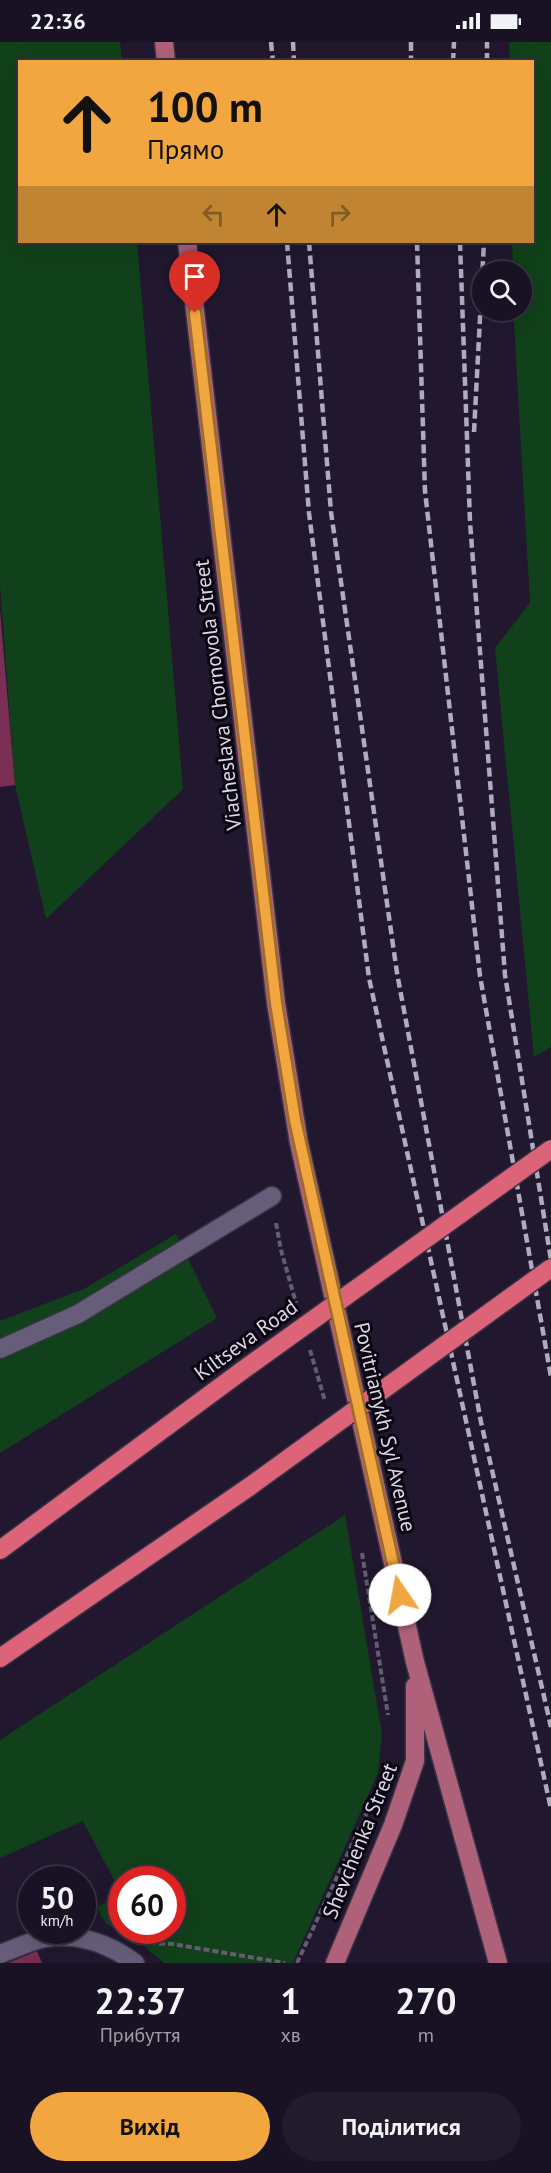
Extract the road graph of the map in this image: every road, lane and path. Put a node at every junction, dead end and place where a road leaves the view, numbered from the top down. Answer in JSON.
{"nodes":[{"id":1,"x":164,"y":42,"type":"edge"},
{"id":2,"x":166,"y":60,"type":"edge"},
{"id":3,"x":187,"y":243,"type":"edge"},
{"id":4,"x":299,"y":1143,"type":"joint"},
{"id":5,"x":551,"y":1149,"type":"edge"},
{"id":6,"x":272,"y":1196,"type":"joint"},
{"id":7,"x":551,"y":1268,"type":"edge"},
{"id":8,"x":297,"y":1305,"type":"dead end"},
{"id":9,"x":307,"y":1338,"type":"dead end"},
{"id":10,"x":0,"y":1349,"type":"edge"},
{"id":11,"x":327,"y":1405,"type":"dead end"},
{"id":12,"x":0,"y":1550,"type":"edge"},
{"id":13,"x":362,"y":1550,"type":"dead end"},
{"id":14,"x":0,"y":1659,"type":"edge"},
{"id":15,"x":415,"y":1662,"type":"junction"},
{"id":16,"x":389,"y":1722,"type":"dead end"},
{"id":17,"x":373,"y":1800,"type":"dead end"},
{"id":18,"x":173,"y":1944,"type":"edge"},
{"id":19,"x":0,"y":1954,"type":"edge"},
{"id":20,"x":135,"y":1963,"type":"edge"},
{"id":21,"x":285,"y":1963,"type":"edge"},
{"id":22,"x":297,"y":1963,"type":"edge"},
{"id":23,"x":336,"y":1963,"type":"edge"},
{"id":24,"x":498,"y":1963,"type":"edge"}],
"edges":[{"from":1,"to":2,"type":"main road"},
{"from":3,"to":4,"type":"main road","name":"Viacheslava Chornovola Street"},
{"from":4,"to":15,"type":"main road","name":"Povitrianykh Syl Avenue"},
{"from":5,"to":12,"type":"highway","name":"Kiltseva Road","bridge":true},
{"from":6,"to":8,"type":"path"},
{"from":6,"to":10,"type":"lane"},
{"from":7,"to":14,"type":"highway","bridge":true},
{"from":9,"to":11,"type":"path"},
{"from":13,"to":16,"type":"path"},
{"from":15,"to":23,"type":"main road","name":"Shevchenka Street"},
{"from":15,"to":24,"type":"main road","name":"Povitrianykh Syl Avenue"},
{"from":17,"to":22,"type":"path"},
{"from":18,"to":21,"type":"path"},
{"from":19,"to":20,"type":"lane"}]}
